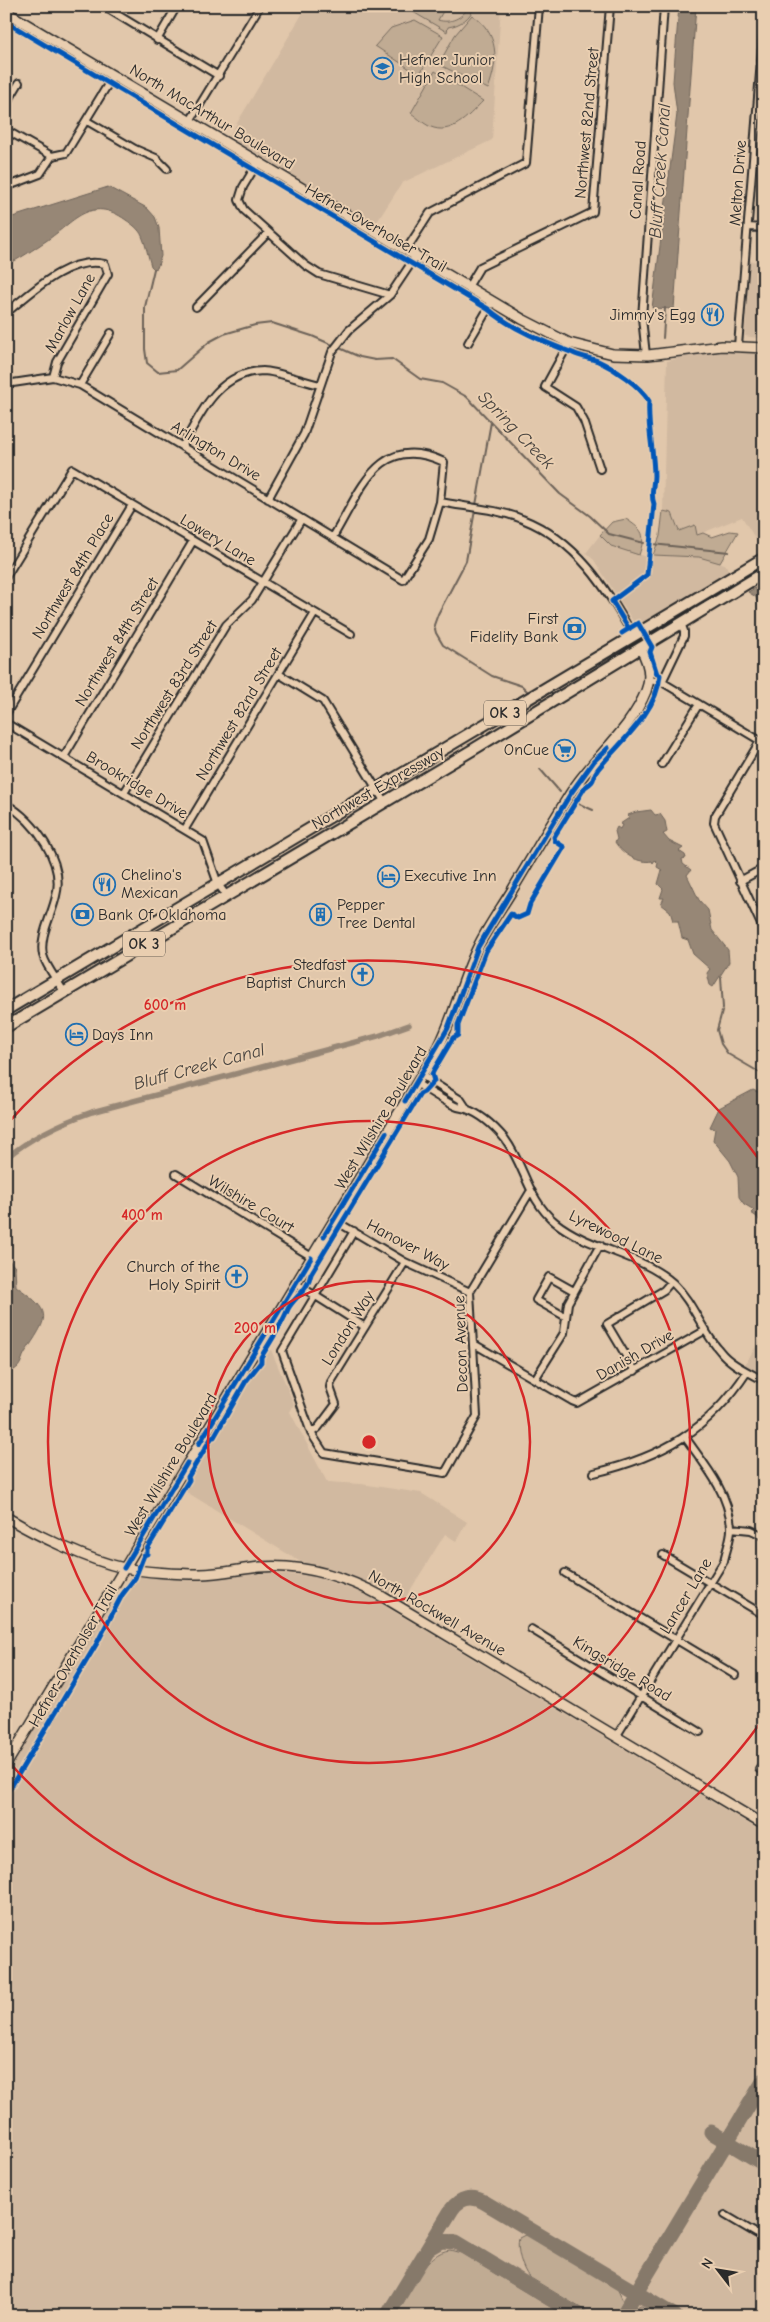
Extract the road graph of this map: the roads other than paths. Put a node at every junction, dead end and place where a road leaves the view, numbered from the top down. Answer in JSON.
{"nodes":[{"id":1,"x":103,"y":6,"type":"edge"},
{"id":2,"x":177,"y":6,"type":"edge"},
{"id":3,"x":260,"y":6,"type":"edge"},
{"id":4,"x":539,"y":6,"type":"edge"},
{"id":5,"x":610,"y":6,"type":"edge"},
{"id":6,"x":664,"y":6,"type":"edge"},
{"id":7,"x":9,"y":11,"type":"edge"},
{"id":8,"x":764,"y":22,"type":"edge"},
{"id":9,"x":158,"y":40,"type":"junction"},
{"id":10,"x":113,"y":76,"type":"junction"},
{"id":11,"x":219,"y":76,"type":"junction"},
{"id":12,"x":19,"y":83,"type":"dead end"},
{"id":13,"x":6,"y":106,"type":"edge"},
{"id":14,"x":87,"y":121,"type":"junction"},
{"id":15,"x":190,"y":121,"type":"junction"},
{"id":16,"x":6,"y":130,"type":"edge"},
{"id":17,"x":52,"y":156,"type":"junction"},
{"id":18,"x":258,"y":162,"type":"junction"},
{"id":19,"x":167,"y":169,"type":"dead end"},
{"id":20,"x":6,"y":187,"type":"edge"},
{"id":21,"x":748,"y":227,"type":"junction"},
{"id":22,"x":764,"y":228,"type":"edge"},
{"id":23,"x":268,"y":233,"type":"junction"},
{"id":24,"x":406,"y":250,"type":"junction"},
{"id":25,"x":416,"y":256,"type":"junction"},
{"id":26,"x":468,"y":287,"type":"junction"},
{"id":27,"x":390,"y":296,"type":"junction"},
{"id":28,"x":492,"y":302,"type":"junction"},
{"id":29,"x":196,"y":307,"type":"dead end"},
{"id":30,"x":6,"y":313,"type":"edge"},
{"id":31,"x":111,"y":333,"type":"dead end"},
{"id":32,"x":468,"y":343,"type":"dead end"},
{"id":33,"x":569,"y":343,"type":"junction"},
{"id":34,"x":738,"y":346,"type":"junction"},
{"id":35,"x":764,"y":348,"type":"edge"},
{"id":36,"x":646,"y":355,"type":"junction"},
{"id":37,"x":53,"y":377,"type":"junction"},
{"id":38,"x":6,"y":384,"type":"edge"},
{"id":39,"x":80,"y":385,"type":"junction"},
{"id":40,"x":320,"y":385,"type":"junction"},
{"id":41,"x":182,"y":447,"type":"junction"},
{"id":42,"x":600,"y":470,"type":"dead end"},
{"id":43,"x":268,"y":499,"type":"junction"},
{"id":44,"x":440,"y":502,"type":"junction"},
{"id":45,"x":132,"y":505,"type":"junction"},
{"id":46,"x":301,"y":520,"type":"junction"},
{"id":47,"x":333,"y":537,"type":"junction"},
{"id":48,"x":193,"y":541,"type":"junction"},
{"id":49,"x":764,"y":558,"type":"edge"},
{"id":50,"x":764,"y":573,"type":"edge"},
{"id":51,"x":6,"y":577,"type":"edge"},
{"id":52,"x":263,"y":582,"type":"junction"},
{"id":53,"x":316,"y":613,"type":"junction"},
{"id":54,"x":680,"y":623,"type":"junction"},
{"id":55,"x":351,"y":634,"type":"dead end"},
{"id":56,"x":633,"y":636,"type":"junction"},
{"id":57,"x":640,"y":648,"type":"junction"},
{"id":58,"x":279,"y":674,"type":"junction"},
{"id":59,"x":648,"y":680,"type":"junction"},
{"id":60,"x":662,"y":682,"type":"junction"},
{"id":61,"x":699,"y":704,"type":"junction"},
{"id":62,"x":6,"y":714,"type":"edge"},
{"id":63,"x":6,"y":722,"type":"edge"},
{"id":64,"x":762,"y":742,"type":"edge"},
{"id":65,"x":64,"y":757,"type":"junction"},
{"id":66,"x":662,"y":764,"type":"dead end"},
{"id":67,"x":124,"y":792,"type":"junction"},
{"id":68,"x":380,"y":795,"type":"junction"},
{"id":69,"x":6,"y":804,"type":"edge"},
{"id":70,"x":185,"y":829,"type":"junction"},
{"id":71,"x":764,"y":868,"type":"edge"},
{"id":72,"x":740,"y":881,"type":"junction"},
{"id":73,"x":222,"y":889,"type":"junction"},
{"id":74,"x":764,"y":931,"type":"edge"},
{"id":75,"x":60,"y":986,"type":"junction"},
{"id":76,"x":6,"y":1010,"type":"edge"},
{"id":77,"x":6,"y":1025,"type":"edge"},
{"id":78,"x":419,"y":1079,"type":"junction"},
{"id":79,"x":176,"y":1174,"type":"dead end"},
{"id":80,"x":530,"y":1192,"type":"junction"},
{"id":81,"x":334,"y":1220,"type":"junction"},
{"id":82,"x":354,"y":1231,"type":"junction"},
{"id":83,"x":600,"y":1245,"type":"junction"},
{"id":84,"x":312,"y":1257,"type":"junction"},
{"id":85,"x":405,"y":1262,"type":"junction"},
{"id":86,"x":671,"y":1282,"type":"junction"},
{"id":87,"x":295,"y":1283,"type":"junction"},
{"id":88,"x":574,"y":1291,"type":"junction"},
{"id":89,"x":470,"y":1292,"type":"junction"},
{"id":90,"x":314,"y":1296,"type":"junction"},
{"id":91,"x":566,"y":1317,"type":"junction"},
{"id":92,"x":365,"y":1327,"type":"junction"},
{"id":93,"x":706,"y":1330,"type":"junction"},
{"id":94,"x":474,"y":1344,"type":"junction"},
{"id":95,"x":635,"y":1371,"type":"junction"},
{"id":96,"x":747,"y":1372,"type":"junction"},
{"id":97,"x":535,"y":1379,"type":"junction"},
{"id":98,"x":764,"y":1381,"type":"edge"},
{"id":99,"x":311,"y":1433,"type":"junction"},
{"id":100,"x":685,"y":1437,"type":"junction"},
{"id":101,"x":594,"y":1473,"type":"dead end"},
{"id":102,"x":6,"y":1517,"type":"edge"},
{"id":103,"x":731,"y":1528,"type":"junction"},
{"id":104,"x":764,"y":1536,"type":"edge"},
{"id":105,"x":663,"y":1555,"type":"dead end"},
{"id":106,"x":124,"y":1568,"type":"junction"},
{"id":107,"x":565,"y":1573,"type":"dead end"},
{"id":108,"x":710,"y":1584,"type":"junction"},
{"id":109,"x":764,"y":1615,"type":"edge"},
{"id":110,"x":530,"y":1629,"type":"dead end"},
{"id":111,"x":676,"y":1640,"type":"junction"},
{"id":112,"x":735,"y":1675,"type":"dead end"},
{"id":113,"x":641,"y":1696,"type":"junction"},
{"id":114,"x":700,"y":1732,"type":"dead end"},
{"id":115,"x":616,"y":1737,"type":"junction"},
{"id":116,"x":764,"y":1762,"type":"edge"},
{"id":117,"x":6,"y":1765,"type":"edge"},
{"id":118,"x":764,"y":1771,"type":"edge"},
{"id":119,"x":764,"y":1825,"type":"edge"},
{"id":120,"x":725,"y":2215,"type":"dead end"},
{"id":121,"x":764,"y":2238,"type":"edge"}],
"edges":[{"from":1,"to":9,"type":"street"},
{"from":2,"to":9,"type":"street"},
{"from":3,"to":11,"type":"street"},
{"from":4,"to":24,"type":"street"},
{"from":5,"to":26,"type":"street","name":"Northwest 82nd Street"},
{"from":6,"to":36,"type":"street","name":"Canal Road"},
{"from":7,"to":10,"type":"main road","name":"North MacArthur Boulevard"},
{"from":8,"to":21,"type":"street","name":"Melton Drive"},
{"from":9,"to":11,"type":"street"},
{"from":10,"to":14,"type":"street"},
{"from":10,"to":15,"type":"main road","name":"North MacArthur Boulevard"},
{"from":11,"to":15,"type":"street"},
{"from":12,"to":13,"type":"street"},
{"from":14,"to":17,"type":"street"},
{"from":14,"to":19,"type":"street"},
{"from":15,"to":18,"type":"main road","name":"North MacArthur Boulevard"},
{"from":16,"to":17,"type":"street"},
{"from":17,"to":20,"type":"street"},
{"from":18,"to":23,"type":"street"},
{"from":18,"to":24,"type":"main road","name":"North MacArthur Boulevard"},
{"from":21,"to":22,"type":"street"},
{"from":21,"to":34,"type":"street","name":"Melton Drive"},
{"from":23,"to":27,"type":"street"},
{"from":23,"to":29,"type":"street"},
{"from":24,"to":25,"type":"main road","name":"North MacArthur Boulevard"},
{"from":25,"to":26,"type":"main road","name":"North MacArthur Boulevard"},
{"from":25,"to":27,"type":"street"},
{"from":26,"to":28,"type":"main road","name":"North MacArthur Boulevard"},
{"from":27,"to":40,"type":"street"},
{"from":28,"to":32,"type":"street"},
{"from":28,"to":33,"type":"main road","name":"North MacArthur Boulevard"},
{"from":30,"to":37,"type":"street","name":"Marlow Lane"},
{"from":31,"to":39,"type":"street"},
{"from":33,"to":36,"type":"main road","name":"North MacArthur Boulevard"},
{"from":33,"to":42,"type":"street"},
{"from":34,"to":35,"type":"main road","name":"North MacArthur Boulevard"},
{"from":34,"to":36,"type":"main road","name":"North MacArthur Boulevard"},
{"from":37,"to":38,"type":"street","name":"Arlington Drive"},
{"from":37,"to":39,"type":"street","name":"Arlington Drive"},
{"from":39,"to":41,"type":"street","name":"Arlington Drive"},
{"from":40,"to":41,"type":"street"},
{"from":40,"to":43,"type":"street"},
{"from":41,"to":43,"type":"street","name":"Arlington Drive"},
{"from":43,"to":46,"type":"street","name":"Arlington Drive"},
{"from":44,"to":47,"type":"street","name":"Arlington Drive"},
{"from":44,"to":47,"type":"street"},
{"from":44,"to":56,"type":"street"},
{"from":45,"to":48,"type":"street","name":"Lowery Lane"},
{"from":45,"to":51,"type":"street","name":"Lowery Lane"},
{"from":45,"to":62,"type":"street","name":"Northwest 84th Place"},
{"from":46,"to":47,"type":"street","name":"Arlington Drive"},
{"from":46,"to":52,"type":"street","name":"Northwest 83rd Street"},
{"from":48,"to":52,"type":"street","name":"Lowery Lane"},
{"from":48,"to":65,"type":"street","name":"Northwest 84th Street"},
{"from":49,"to":56,"type":"highway","name":"Northwest Expressway","number":"OK 3"},
{"from":50,"to":54,"type":"highway","name":"Northwest Expressway","number":"OK 3"},
{"from":52,"to":53,"type":"street","name":"Lowery Lane"},
{"from":52,"to":67,"type":"street","name":"Northwest 83rd Street"},
{"from":53,"to":55,"type":"street","name":"Lowery Lane"},
{"from":53,"to":58,"type":"street","name":"Northwest 82nd Street"},
{"from":54,"to":57,"type":"highway","name":"Northwest Expressway","number":"OK 3"},
{"from":54,"to":60,"type":"street"},
{"from":56,"to":57,"type":"highway"},
{"from":56,"to":68,"type":"highway","name":"Northwest Expressway","number":"OK 3"},
{"from":57,"to":59,"type":"main road","name":"West Wilshire Boulevard"},
{"from":57,"to":68,"type":"highway","name":"Northwest Expressway","number":"OK 3"},
{"from":58,"to":68,"type":"street"},
{"from":58,"to":70,"type":"street","name":"Northwest 82nd Street"},
{"from":59,"to":60,"type":"street"},
{"from":59,"to":78,"type":"main road","name":"West Wilshire Boulevard"},
{"from":60,"to":61,"type":"street"},
{"from":61,"to":64,"type":"street"},
{"from":61,"to":66,"type":"street"},
{"from":63,"to":65,"type":"street","name":"Brookridge Drive"},
{"from":64,"to":72,"type":"street"},
{"from":65,"to":67,"type":"street","name":"Brookridge Drive"},
{"from":67,"to":70,"type":"street","name":"Brookridge Drive"},
{"from":68,"to":73,"type":"highway","name":"Northwest Expressway","number":"OK 3"},
{"from":68,"to":73,"type":"highway","name":"Northwest Expressway","number":"OK 3"},
{"from":69,"to":75,"type":"street"},
{"from":70,"to":73,"type":"street","name":"Brookridge Drive"},
{"from":71,"to":72,"type":"street"},
{"from":72,"to":74,"type":"street"},
{"from":73,"to":75,"type":"highway","name":"Northwest Expressway","number":"OK 3"},
{"from":73,"to":75,"type":"highway","name":"Northwest Expressway","number":"OK 3"},
{"from":75,"to":76,"type":"highway","name":"Northwest Expressway","number":"OK 3"},
{"from":75,"to":77,"type":"highway","name":"Northwest Expressway","number":"OK 3"},
{"from":78,"to":80,"type":"street","name":"Lyrewood Lane"},
{"from":78,"to":81,"type":"main road","name":"West Wilshire Boulevard"},
{"from":79,"to":84,"type":"street","name":"Wilshire Court"},
{"from":80,"to":83,"type":"street","name":"Lyrewood Lane"},
{"from":80,"to":89,"type":"street","name":"Decon Avenue"},
{"from":81,"to":82,"type":"street","name":"Hanover Way"},
{"from":81,"to":84,"type":"main road","name":"West Wilshire Boulevard"},
{"from":82,"to":85,"type":"street","name":"Hanover Way"},
{"from":82,"to":90,"type":"street"},
{"from":83,"to":86,"type":"street","name":"Lyrewood Lane"},
{"from":83,"to":88,"type":"street"},
{"from":84,"to":87,"type":"main road","name":"West Wilshire Boulevard"},
{"from":85,"to":89,"type":"street","name":"Hanover Way"},
{"from":85,"to":92,"type":"street","name":"London Way"},
{"from":86,"to":93,"type":"street","name":"Lyrewood Lane"},
{"from":86,"to":95,"type":"street"},
{"from":87,"to":90,"type":"street"},
{"from":87,"to":106,"type":"main road","name":"West Wilshire Boulevard"},
{"from":88,"to":91,"type":"street"},
{"from":88,"to":91,"type":"street"},
{"from":89,"to":94,"type":"street","name":"Decon Avenue"},
{"from":90,"to":92,"type":"street"},
{"from":90,"to":99,"type":"street"},
{"from":91,"to":97,"type":"street"},
{"from":92,"to":99,"type":"street","name":"London Way"},
{"from":93,"to":95,"type":"street","name":"Danish Drive"},
{"from":93,"to":96,"type":"street","name":"Lyrewood Lane"},
{"from":94,"to":97,"type":"street"},
{"from":94,"to":99,"type":"street","name":"Decon Avenue"},
{"from":95,"to":97,"type":"street","name":"Danish Drive"},
{"from":96,"to":98,"type":"street","name":"Lyrewood Lane"},
{"from":96,"to":100,"type":"street"},
{"from":100,"to":101,"type":"street"},
{"from":100,"to":103,"type":"street","name":"Lancer Lane"},
{"from":102,"to":106,"type":"main road","name":"North Rockwell Avenue"},
{"from":103,"to":104,"type":"street"},
{"from":103,"to":108,"type":"street","name":"Lancer Lane"},
{"from":105,"to":108,"type":"street"},
{"from":106,"to":115,"type":"main road","name":"North Rockwell Avenue"},
{"from":106,"to":117,"type":"main road","name":"West Wilshire Boulevard"},
{"from":107,"to":111,"type":"street"},
{"from":108,"to":109,"type":"street"},
{"from":108,"to":111,"type":"street","name":"Lancer Lane"},
{"from":110,"to":113,"type":"street","name":"Kingsridge Road"},
{"from":111,"to":112,"type":"street"},
{"from":111,"to":113,"type":"street","name":"Lancer Lane"},
{"from":113,"to":114,"type":"street","name":"Kingsridge Road"},
{"from":113,"to":115,"type":"street","name":"Lancer Lane"},
{"from":115,"to":119,"type":"main road","name":"North Rockwell Avenue"},
{"from":116,"to":118,"type":"street"},
{"from":120,"to":121,"type":"street"}]}
